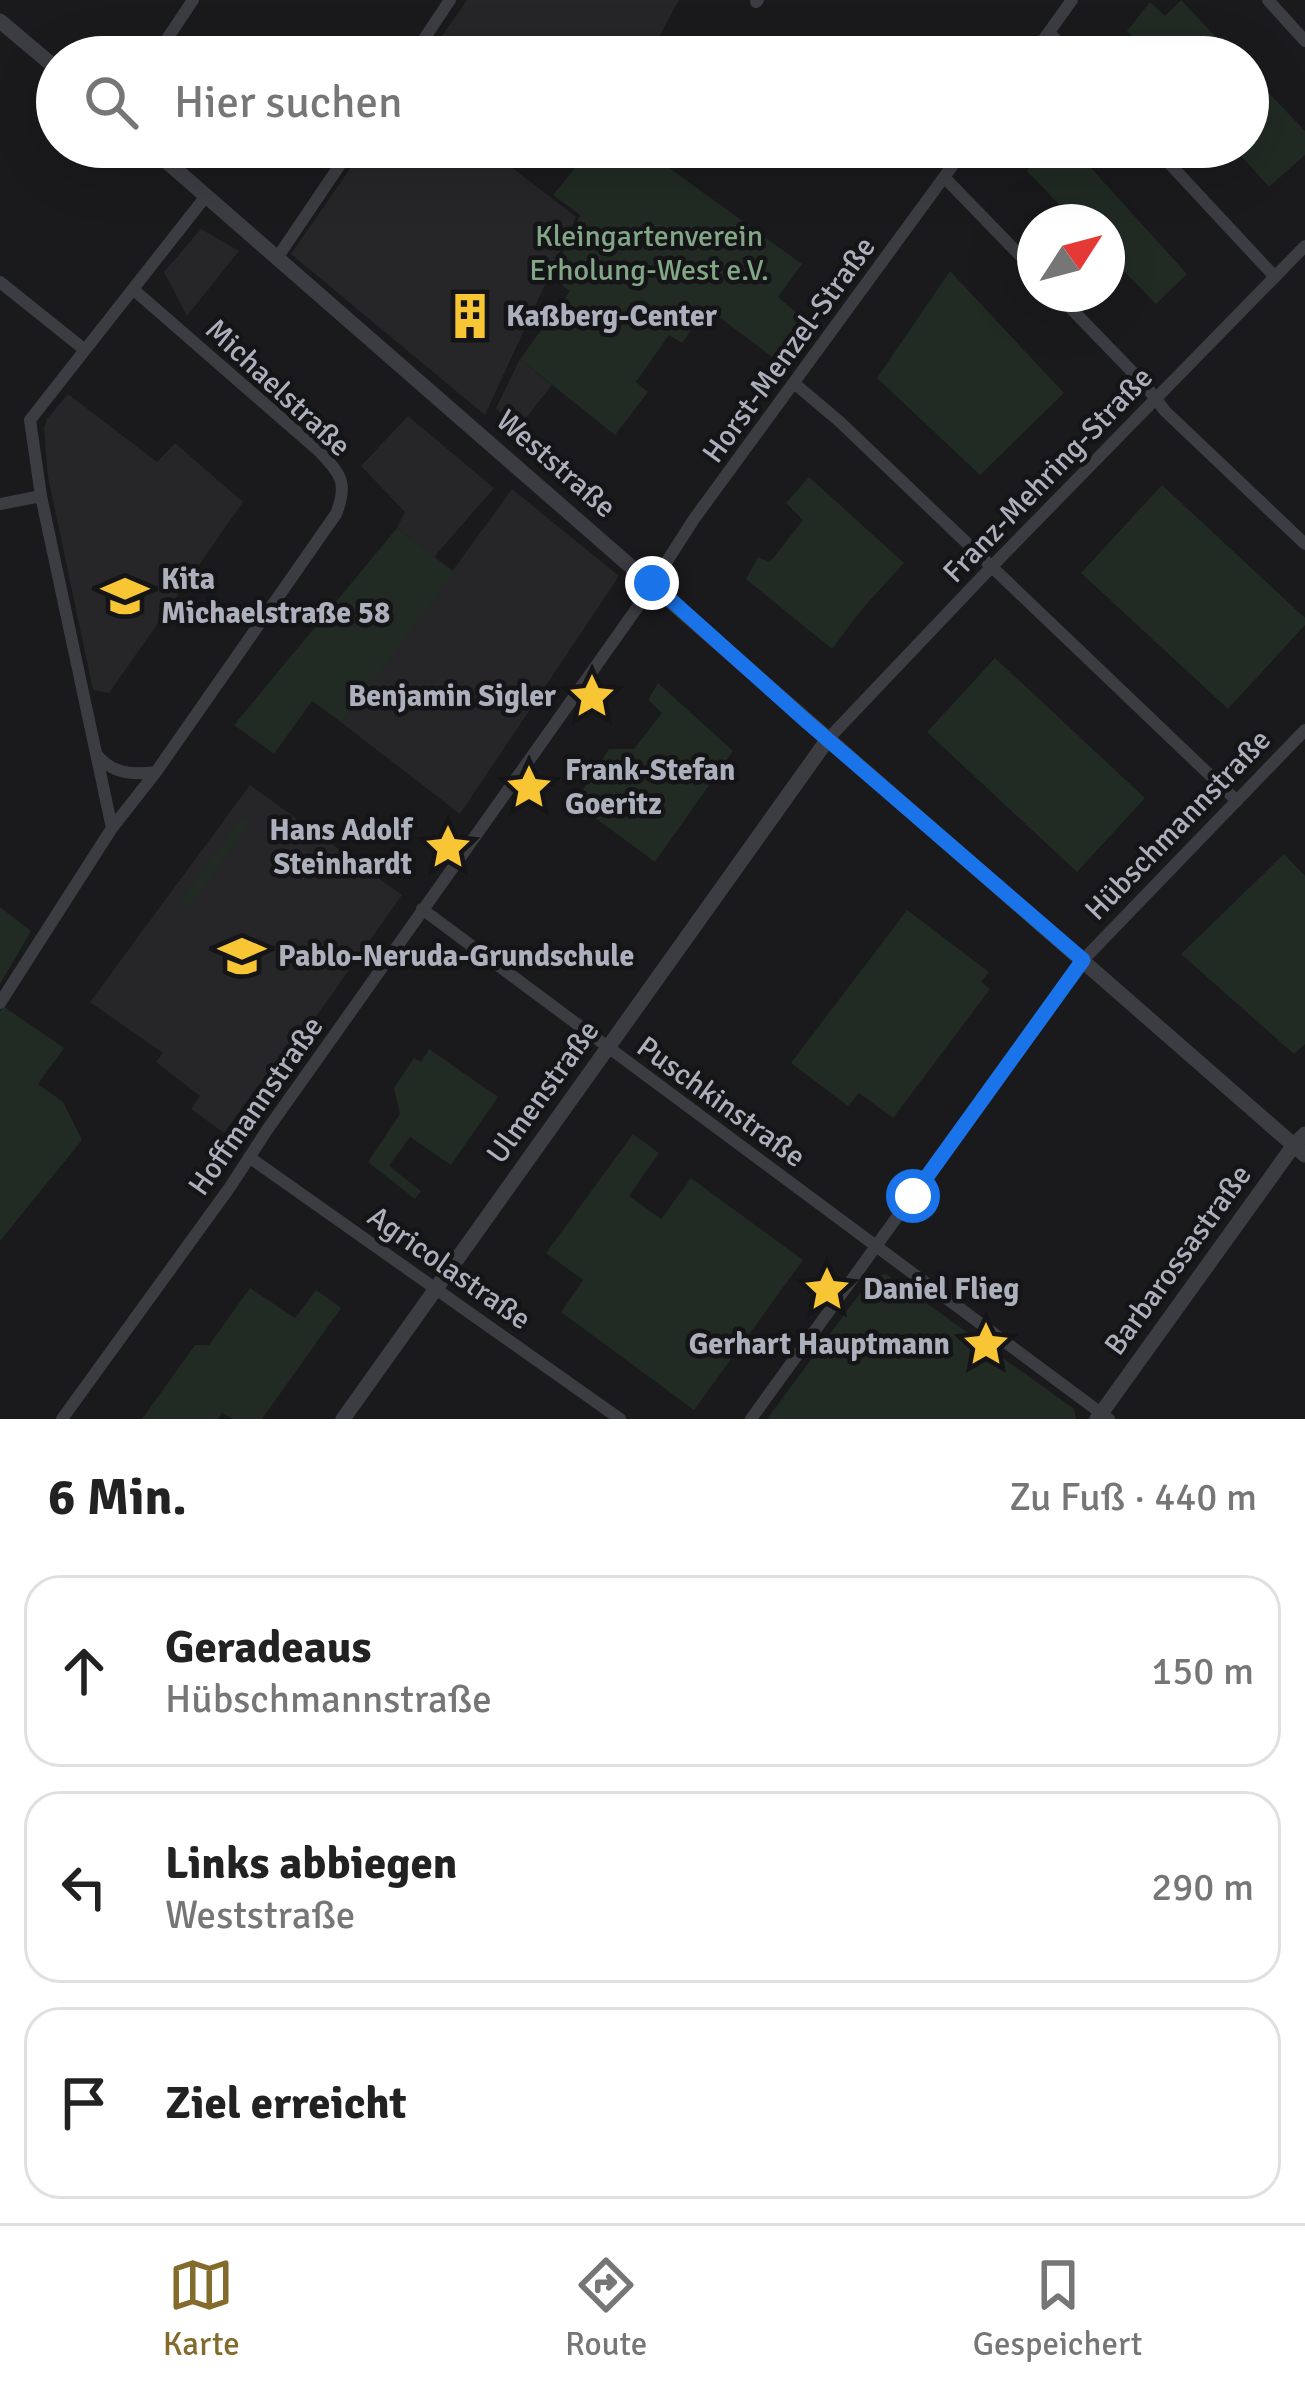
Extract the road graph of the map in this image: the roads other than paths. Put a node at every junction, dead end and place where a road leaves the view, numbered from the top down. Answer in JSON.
{"nodes":[{"id":1,"x":193,"y":0,"type":"edge"},
{"id":2,"x":450,"y":0,"type":"edge"},
{"id":3,"x":1072,"y":0,"type":"edge"},
{"id":4,"x":1268,"y":0,"type":"edge"},
{"id":5,"x":0,"y":21,"type":"edge"},
{"id":6,"x":1049,"y":32,"type":"junction"},
{"id":7,"x":169,"y":36,"type":"edge"},
{"id":8,"x":426,"y":36,"type":"edge"},
{"id":9,"x":1046,"y":36,"type":"edge"},
{"id":10,"x":1053,"y":36,"type":"edge"},
{"id":11,"x":1305,"y":41,"type":"edge"},
{"id":12,"x":36,"y":51,"type":"edge"},
{"id":13,"x":174,"y":168,"type":"edge"},
{"id":14,"x":338,"y":168,"type":"edge"},
{"id":15,"x":951,"y":168,"type":"edge"},
{"id":16,"x":1173,"y":168,"type":"edge"},
{"id":17,"x":944,"y":177,"type":"junction"},
{"id":18,"x":206,"y":196,"type":"junction"},
{"id":19,"x":1305,"y":246,"type":"edge"},
{"id":20,"x":1017,"y":252,"type":"edge"},
{"id":21,"x":278,"y":258,"type":"junction"},
{"id":22,"x":1275,"y":278,"type":"junction"},
{"id":23,"x":0,"y":282,"type":"edge"},
{"id":24,"x":134,"y":290,"type":"junction"},
{"id":25,"x":1074,"y":312,"type":"edge"},
{"id":26,"x":86,"y":350,"type":"junction"},
{"id":27,"x":795,"y":384,"type":"junction"},
{"id":28,"x":1155,"y":399,"type":"junction"},
{"id":29,"x":41,"y":496,"type":"junction"},
{"id":30,"x":0,"y":504,"type":"edge"},
{"id":31,"x":1305,"y":544,"type":"edge"},
{"id":32,"x":990,"y":568,"type":"junction"},
{"id":33,"x":652,"y":583,"type":"junction"},
{"id":34,"x":1305,"y":730,"type":"edge"},
{"id":35,"x":828,"y":739,"type":"junction"},
{"id":36,"x":95,"y":752,"type":"junction"},
{"id":37,"x":155,"y":772,"type":"junction"},
{"id":38,"x":1237,"y":801,"type":"junction"},
{"id":39,"x":112,"y":828,"type":"junction"},
{"id":40,"x":422,"y":909,"type":"junction"},
{"id":41,"x":1083,"y":960,"type":"junction"},
{"id":42,"x":0,"y":1003,"type":"edge"},
{"id":43,"x":608,"y":1048,"type":"junction"},
{"id":44,"x":1301,"y":1145,"type":"edge"},
{"id":45,"x":249,"y":1156,"type":"junction"},
{"id":46,"x":876,"y":1247,"type":"junction"},
{"id":47,"x":435,"y":1287,"type":"junction"},
{"id":48,"x":1102,"y":1417,"type":"edge"},
{"id":49,"x":62,"y":1419,"type":"edge"},
{"id":50,"x":344,"y":1419,"type":"edge"},
{"id":51,"x":620,"y":1419,"type":"edge"},
{"id":52,"x":751,"y":1419,"type":"edge"}],
"edges":[{"from":1,"to":7,"type":"street"},
{"from":2,"to":8,"type":"street"},
{"from":3,"to":6,"type":"street"},
{"from":4,"to":11,"type":"street"},
{"from":5,"to":12,"type":"street"},
{"from":6,"to":9,"type":"street"},
{"from":6,"to":10,"type":"street"},
{"from":13,"to":18,"type":"street","name":"Weststraße"},
{"from":14,"to":21,"type":"street"},
{"from":15,"to":17,"type":"street","name":"Horst-Menzel-Straße"},
{"from":16,"to":22,"type":"street"},
{"from":17,"to":20,"type":"street"},
{"from":17,"to":27,"type":"street","name":"Horst-Menzel-Straße"},
{"from":18,"to":21,"type":"street","name":"Weststraße"},
{"from":18,"to":24,"type":"street"},
{"from":19,"to":22,"type":"street","name":"Franz-Mehring-Straße"},
{"from":21,"to":33,"type":"street","name":"Weststraße"},
{"from":22,"to":28,"type":"street","name":"Franz-Mehring-Straße"},
{"from":23,"to":26,"type":"street"},
{"from":24,"to":26,"type":"street"},
{"from":24,"to":37,"type":"street","name":"Michaelstraße"},
{"from":25,"to":28,"type":"street"},
{"from":26,"to":29,"type":"street"},
{"from":27,"to":32,"type":"street"},
{"from":27,"to":33,"type":"street","name":"Horst-Menzel-Straße"},
{"from":28,"to":31,"type":"street"},
{"from":28,"to":32,"type":"street","name":"Franz-Mehring-Straße"},
{"from":29,"to":30,"type":"street"},
{"from":29,"to":36,"type":"street"},
{"from":32,"to":35,"type":"street","name":"Franz-Mehring-Straße"},
{"from":32,"to":38,"type":"street"},
{"from":33,"to":35,"type":"street","name":"Weststraße"},
{"from":33,"to":40,"type":"street","name":"Hoffmannstraße"},
{"from":34,"to":38,"type":"street","name":"Hübschmannstraße"},
{"from":35,"to":41,"type":"street","name":"Weststraße"},
{"from":35,"to":43,"type":"street","name":"Ulmenstraße"},
{"from":36,"to":37,"type":"street"},
{"from":36,"to":39,"type":"street"},
{"from":37,"to":39,"type":"street","name":"Michaelstraße"},
{"from":38,"to":41,"type":"street","name":"Hübschmannstraße"},
{"from":39,"to":42,"type":"street","name":"Michaelstraße"},
{"from":40,"to":43,"type":"street","name":"Puschkinstraße"},
{"from":40,"to":45,"type":"street","name":"Hoffmannstraße"},
{"from":41,"to":44,"type":"street","name":"Weststraße"},
{"from":41,"to":46,"type":"street","name":"Hübschmannstraße"},
{"from":43,"to":46,"type":"street","name":"Puschkinstraße"},
{"from":43,"to":47,"type":"street","name":"Ulmenstraße"},
{"from":44,"to":48,"type":"street","name":"Barbarossastraße"},
{"from":45,"to":47,"type":"street","name":"Agricolastraße"},
{"from":45,"to":49,"type":"street","name":"Hoffmannstraße"},
{"from":46,"to":48,"type":"street","name":"Puschkinstraße"},
{"from":46,"to":52,"type":"street","name":"Hübschmannstraße"},
{"from":47,"to":50,"type":"street","name":"Ulmenstraße"},
{"from":47,"to":51,"type":"street","name":"Agricolastraße"}]}
